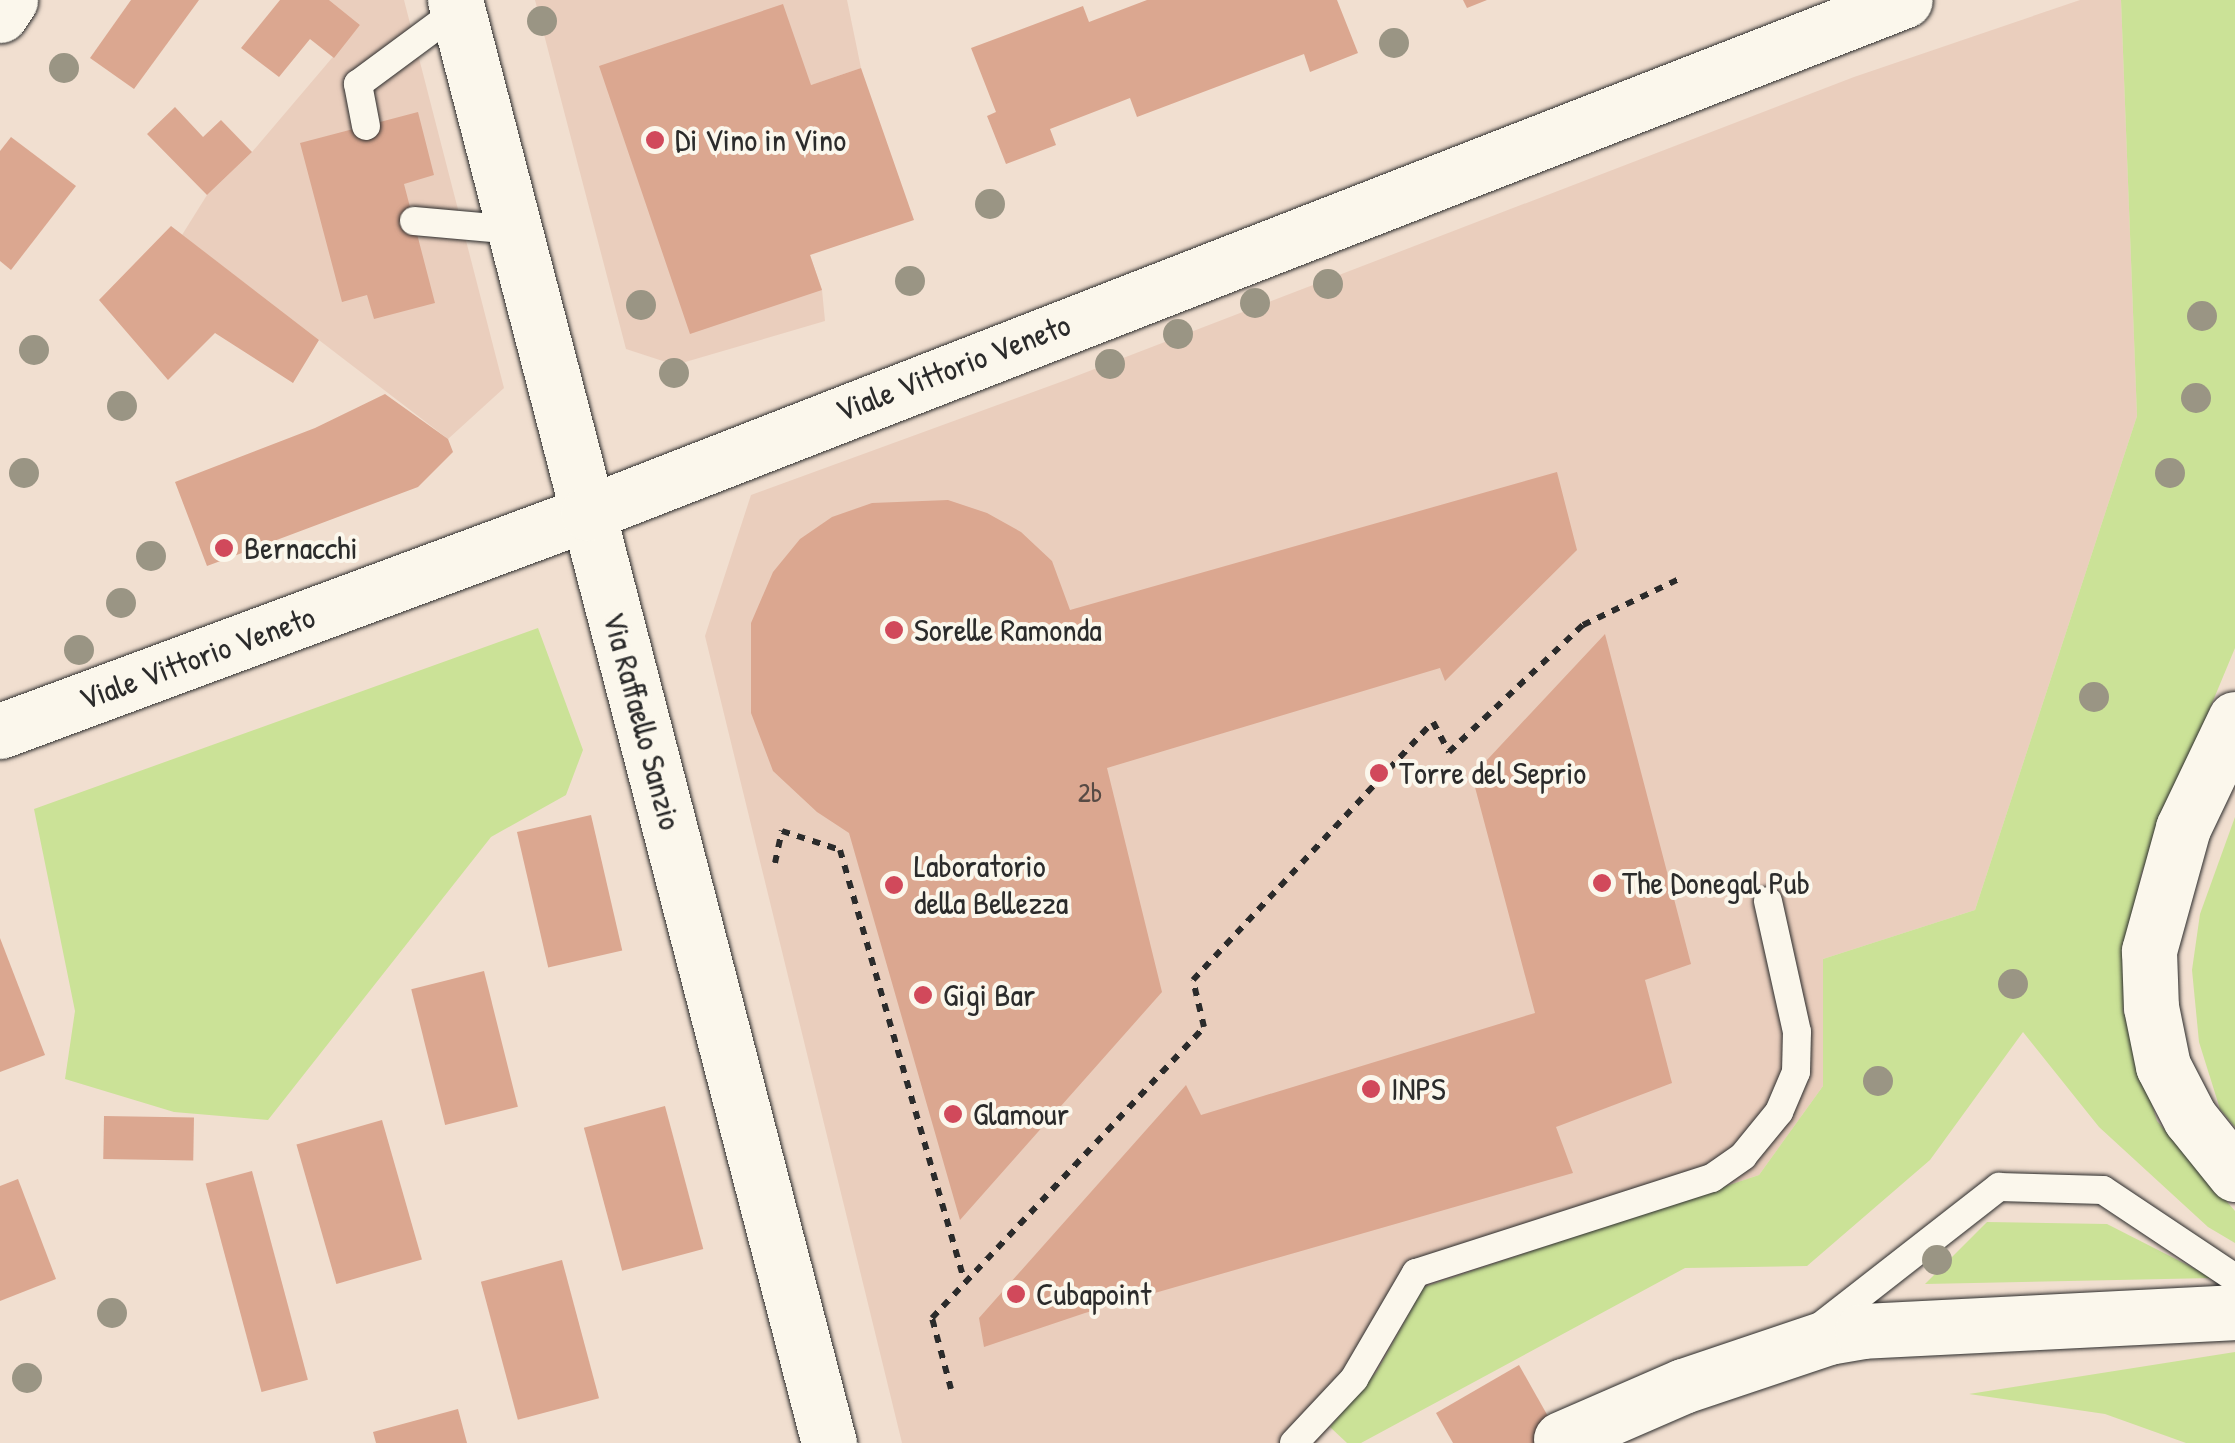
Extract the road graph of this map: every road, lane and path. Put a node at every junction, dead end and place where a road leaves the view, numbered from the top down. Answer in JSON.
{"nodes":[{"id":1,"x":10,"y":0,"type":"edge"},
{"id":2,"x":1905,"y":0,"type":"edge"},
{"id":3,"x":456,"y":5,"type":"edge"},
{"id":4,"x":0,"y":14,"type":"edge"},
{"id":5,"x":366,"y":126,"type":"dead end"},
{"id":6,"x":414,"y":221,"type":"dead end"},
{"id":7,"x":515,"y":230,"type":"junction"},
{"id":8,"x":588,"y":513,"type":"junction"},
{"id":9,"x":1682,"y":578,"type":"dead end"},
{"id":10,"x":2235,"y":718,"type":"edge"},
{"id":11,"x":0,"y":731,"type":"edge"},
{"id":12,"x":775,"y":863,"type":"dead end"},
{"id":13,"x":1768,"y":901,"type":"dead end"},
{"id":14,"x":2235,"y":1174,"type":"edge"},
{"id":15,"x":2235,"y":1278,"type":"edge"},
{"id":16,"x":964,"y":1280,"type":"junction"},
{"id":17,"x":2235,"y":1312,"type":"edge"},
{"id":18,"x":1797,"y":1344,"type":"junction"},
{"id":19,"x":952,"y":1389,"type":"dead end"},
{"id":20,"x":1561,"y":1439,"type":"dead end"},
{"id":21,"x":829,"y":1443,"type":"edge"},
{"id":22,"x":1294,"y":1443,"type":"edge"}],
"edges":[{"from":1,"to":4,"type":"main road"},
{"from":2,"to":8,"type":"main road","name":"Viale Vittorio Veneto"},
{"from":3,"to":5,"type":"lane"},
{"from":3,"to":7,"type":"main road","name":"Via Raffaello Sanzio"},
{"from":6,"to":7,"type":"lane"},
{"from":7,"to":8,"type":"main road","name":"Via Raffaello Sanzio"},
{"from":8,"to":11,"type":"main road","name":"Viale Vittorio Veneto"},
{"from":8,"to":21,"type":"main road","name":"Via Raffaello Sanzio"},
{"from":9,"to":16,"type":"path"},
{"from":10,"to":14,"type":"main road"},
{"from":12,"to":16,"type":"path"},
{"from":13,"to":22,"type":"lane"},
{"from":15,"to":18,"type":"lane"},
{"from":16,"to":19,"type":"path"},
{"from":17,"to":18,"type":"main road"},
{"from":18,"to":20,"type":"main road"}]}
